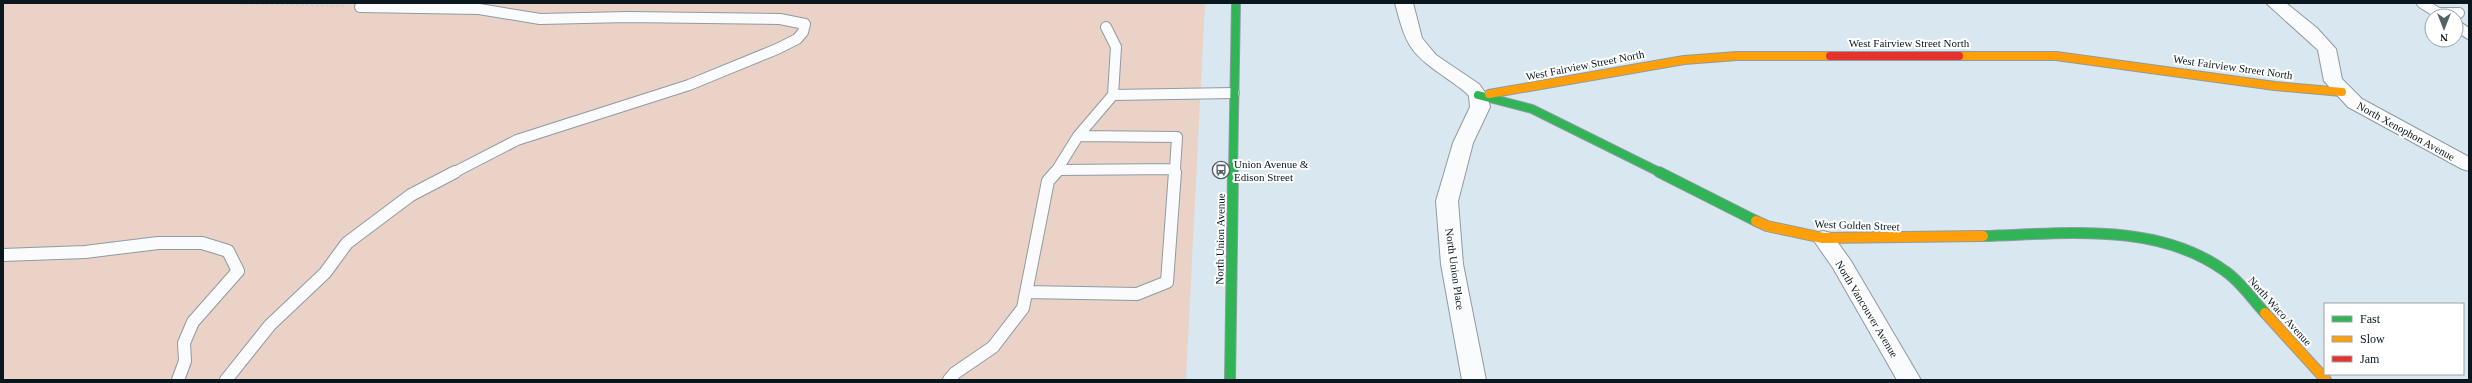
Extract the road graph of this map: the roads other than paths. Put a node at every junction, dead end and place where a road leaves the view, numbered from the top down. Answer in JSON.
{"nodes":[{"id":1,"x":1236,"y":3,"type":"edge"},
{"id":2,"x":1404,"y":3,"type":"edge"},
{"id":3,"x":2275,"y":3,"type":"edge"},
{"id":4,"x":360,"y":7,"type":"road end"},
{"id":5,"x":1106,"y":27,"type":"dead end"},
{"id":6,"x":2342,"y":92,"type":"junction"},
{"id":7,"x":1234,"y":93,"type":"junction"},
{"id":8,"x":1113,"y":95,"type":"junction"},
{"id":9,"x":1478,"y":95,"type":"junction"},
{"id":10,"x":1078,"y":136,"type":"junction"},
{"id":11,"x":2469,"y":165,"type":"edge"},
{"id":12,"x":1175,"y":169,"type":"junction"},
{"id":13,"x":1058,"y":170,"type":"junction"},
{"id":14,"x":1823,"y":238,"type":"junction"},
{"id":15,"x":3,"y":255,"type":"edge"},
{"id":16,"x":2213,"y":262,"type":"joint"},
{"id":17,"x":1026,"y":292,"type":"junction"},
{"id":18,"x":178,"y":380,"type":"edge"},
{"id":19,"x":226,"y":380,"type":"edge"},
{"id":20,"x":950,"y":380,"type":"edge"},
{"id":21,"x":1230,"y":380,"type":"edge"},
{"id":22,"x":1474,"y":380,"type":"edge"},
{"id":23,"x":1909,"y":380,"type":"edge"},
{"id":24,"x":2326,"y":380,"type":"edge"}],
"edges":[{"from":1,"to":7,"type":"street","name":"North Union Avenue"},
{"from":2,"to":9,"type":"street"},
{"from":3,"to":6,"type":"street","name":"North Xenophon Avenue"},
{"from":4,"to":19,"type":"lane"},
{"from":5,"to":8,"type":"lane"},
{"from":6,"to":9,"type":"street","name":"West Fairview Street North"},
{"from":6,"to":11,"type":"street","name":"North Xenophon Avenue"},
{"from":7,"to":8,"type":"lane"},
{"from":7,"to":21,"type":"street","name":"North Union Avenue"},
{"from":8,"to":10,"type":"lane"},
{"from":9,"to":14,"type":"street","name":"West Golden Street"},
{"from":9,"to":22,"type":"street","name":"North Union Place"},
{"from":10,"to":12,"type":"lane"},
{"from":10,"to":13,"type":"lane"},
{"from":12,"to":13,"type":"lane"},
{"from":12,"to":17,"type":"lane"},
{"from":13,"to":17,"type":"lane"},
{"from":14,"to":16,"type":"street","name":"West Golden Street"},
{"from":14,"to":23,"type":"street","name":"North Vancouver Avenue"},
{"from":15,"to":18,"type":"lane"},
{"from":16,"to":24,"type":"street","name":"North Waco Avenue"},
{"from":17,"to":20,"type":"lane"}]}
